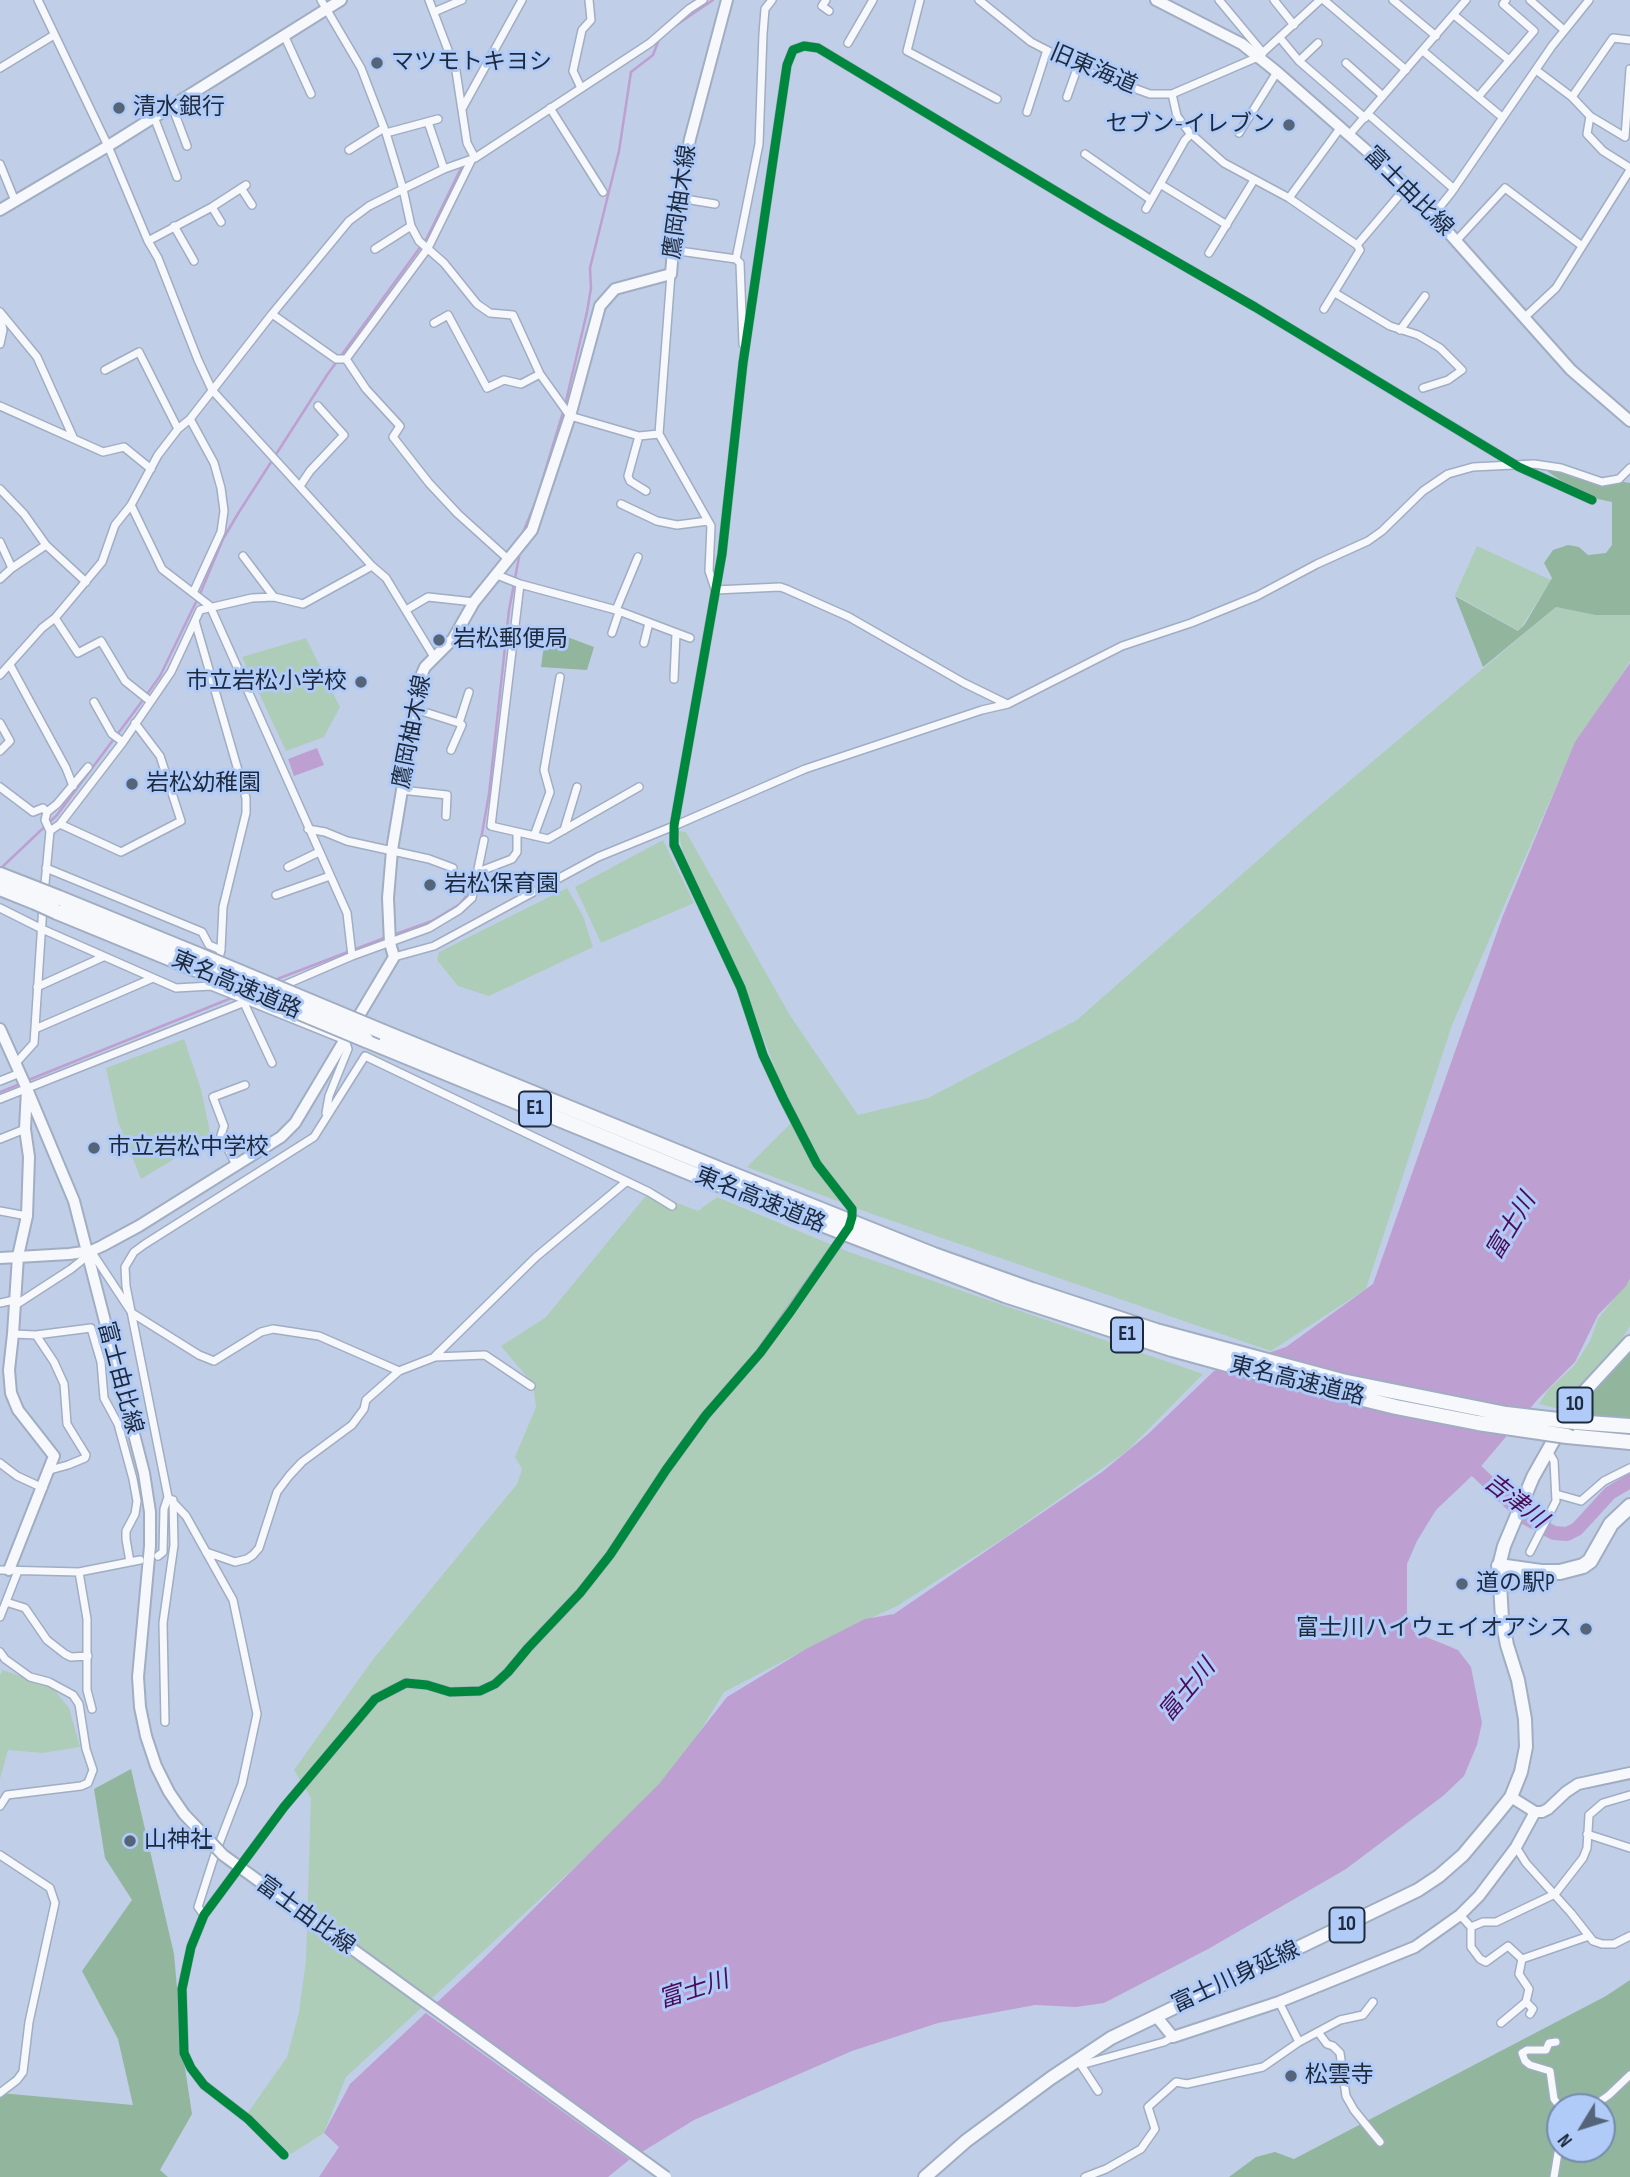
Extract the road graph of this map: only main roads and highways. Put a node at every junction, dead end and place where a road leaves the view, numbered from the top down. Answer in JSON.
{"nodes":[{"id":1,"x":341,"y":0,"type":"edge"},
{"id":2,"x":727,"y":0,"type":"edge"},
{"id":3,"x":1157,"y":0,"type":"edge"},
{"id":4,"x":323,"y":4,"type":"edge"},
{"id":5,"x":0,"y":210,"type":"edge"},
{"id":6,"x":1630,"y":421,"type":"edge"},
{"id":7,"x":1,"y":880,"type":"edge"},
{"id":8,"x":194,"y":961,"type":"junction"},
{"id":9,"x":0,"y":1029,"type":"edge"},
{"id":10,"x":27,"y":1088,"type":"junction"},
{"id":11,"x":90,"y":1251,"type":"junction"},
{"id":12,"x":18,"y":1256,"type":"junction"},
{"id":13,"x":0,"y":1258,"type":"edge"},
{"id":14,"x":1630,"y":1342,"type":"edge"},
{"id":15,"x":5,"y":1359,"type":"edge"},
{"id":16,"x":1630,"y":1424,"type":"edge"},
{"id":17,"x":1630,"y":1442,"type":"edge"},
{"id":18,"x":1630,"y":1506,"type":"edge"},
{"id":19,"x":1499,"y":1566,"type":"junction"},
{"id":20,"x":9,"y":1570,"type":"edge"},
{"id":21,"x":1630,"y":1773,"type":"edge"},
{"id":22,"x":1511,"y":1797,"type":"junction"},
{"id":23,"x":1535,"y":1812,"type":"junction"},
{"id":24,"x":1156,"y":2016,"type":"junction"},
{"id":25,"x":666,"y":2177,"type":"edge"},
{"id":26,"x":925,"y":2177,"type":"edge"}],
"edges":[{"from":1,"to":4,"type":"main road"},
{"from":2,"to":11,"type":"main road","name":"鷹岡柚木線"},
{"from":3,"to":6,"type":"main road","name":"富士由比線"},
{"from":4,"to":5,"type":"main road"},
{"from":7,"to":8,"type":"highway","name":"東名高速道路","number":"E1","bridge":true},
{"from":8,"to":16,"type":"highway","name":"東名高速道路","number":"E1","bridge":true},
{"from":8,"to":17,"type":"highway","name":"東名高速道路","number":"E1","bridge":true},
{"from":9,"to":10,"type":"main road","name":"富士由比線"},
{"from":10,"to":11,"type":"main road","name":"富士由比線"},
{"from":10,"to":12,"type":"main road"},
{"from":11,"to":12,"type":"main road"},
{"from":11,"to":25,"type":"main road","name":"富士由比線","bridge":true},
{"from":12,"to":13,"type":"main road"},
{"from":12,"to":15,"type":"main road"},
{"from":14,"to":19,"type":"main road","name":"富士川身延線","number":"10"},
{"from":15,"to":20,"type":"main road"},
{"from":18,"to":19,"type":"highway"},
{"from":19,"to":22,"type":"main road","name":"富士川身延線","number":"10"},
{"from":21,"to":23,"type":"main road"},
{"from":22,"to":23,"type":"main road"},
{"from":22,"to":24,"type":"main road","name":"富士川身延線","number":"10"},
{"from":23,"to":24,"type":"main road"},
{"from":24,"to":26,"type":"main road","name":"富士川身延線","number":"10"}]}
